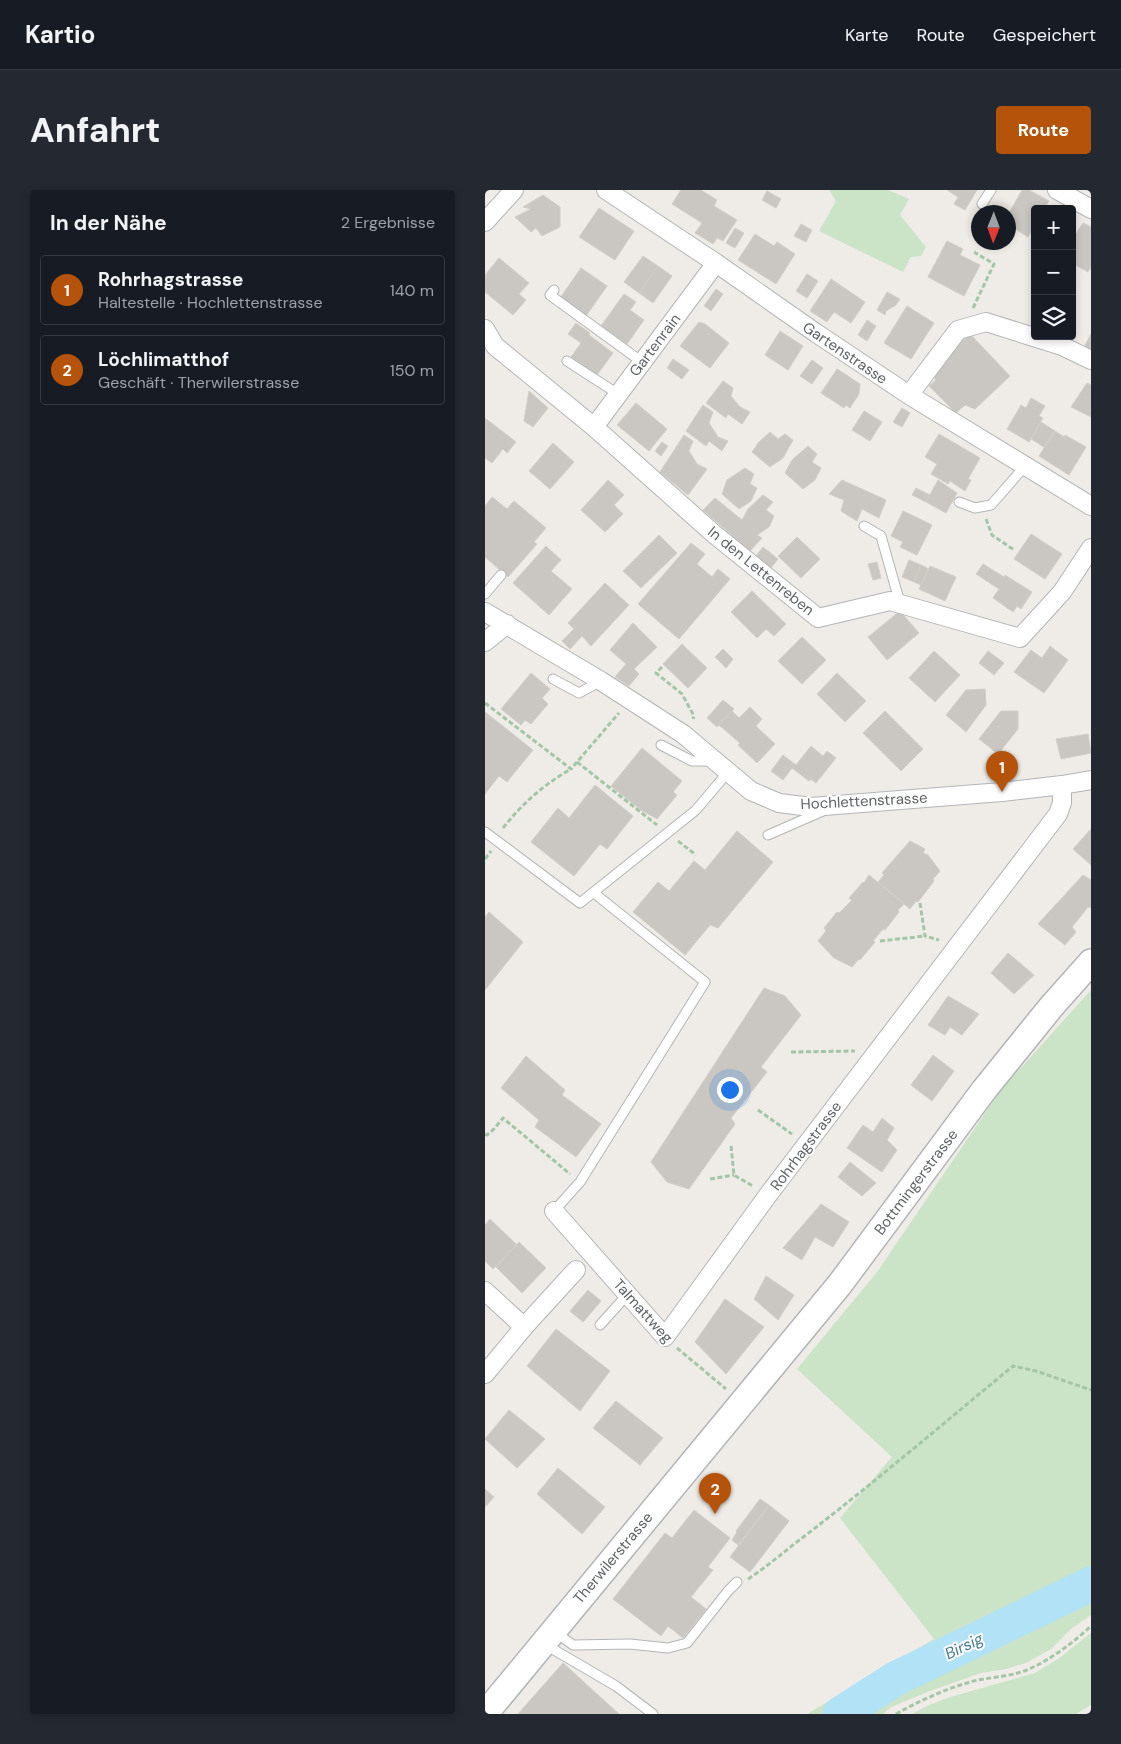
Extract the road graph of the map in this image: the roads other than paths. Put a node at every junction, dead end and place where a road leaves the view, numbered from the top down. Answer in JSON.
{"nodes":[{"id":1,"x":514,"y":190,"type":"edge"},
{"id":2,"x":606,"y":190,"type":"edge"},
{"id":3,"x":991,"y":190,"type":"edge"},
{"id":4,"x":1057,"y":190,"type":"edge"},
{"id":5,"x":982,"y":204,"type":"dead end"},
{"id":6,"x":1091,"y":210,"type":"edge"},
{"id":7,"x":485,"y":222,"type":"edge"},
{"id":8,"x":716,"y":263,"type":"junction"},
{"id":9,"x":554,"y":290,"type":"dead end"},
{"id":10,"x":485,"y":329,"type":"edge"},
{"id":11,"x":1091,"y":360,"type":"edge"},
{"id":12,"x":567,"y":361,"type":"dead end"},
{"id":13,"x":642,"y":362,"type":"junction"},
{"id":14,"x":618,"y":394,"type":"junction"},
{"id":15,"x":909,"y":395,"type":"junction"},
{"id":16,"x":594,"y":427,"type":"junction"},
{"id":17,"x":1025,"y":466,"type":"junction"},
{"id":18,"x":959,"y":502,"type":"dead end"},
{"id":19,"x":1091,"y":506,"type":"edge"},
{"id":20,"x":864,"y":526,"type":"dead end"},
{"id":21,"x":1091,"y":548,"type":"edge"},
{"id":22,"x":501,"y":575,"type":"dead end"},
{"id":23,"x":485,"y":594,"type":"edge"},
{"id":24,"x":900,"y":604,"type":"junction"},
{"id":25,"x":485,"y":612,"type":"edge"},
{"id":26,"x":507,"y":624,"type":"junction"},
{"id":27,"x":485,"y":642,"type":"edge"},
{"id":28,"x":553,"y":678,"type":"dead end"},
{"id":29,"x":601,"y":681,"type":"junction"},
{"id":30,"x":661,"y":745,"type":"dead end"},
{"id":31,"x":722,"y":767,"type":"junction"},
{"id":32,"x":1091,"y":780,"type":"edge"},
{"id":33,"x":1062,"y":785,"type":"junction"},
{"id":34,"x":837,"y":805,"type":"junction"},
{"id":35,"x":485,"y":832,"type":"edge"},
{"id":36,"x":768,"y":835,"type":"dead end"},
{"id":37,"x":594,"y":893,"type":"junction"},
{"id":38,"x":1091,"y":962,"type":"edge"},
{"id":39,"x":554,"y":1210,"type":"joint"},
{"id":40,"x":577,"y":1270,"type":"dead end"},
{"id":41,"x":485,"y":1291,"type":"edge"},
{"id":42,"x":627,"y":1295,"type":"junction"},
{"id":43,"x":600,"y":1325,"type":"dead end"},
{"id":44,"x":524,"y":1327,"type":"junction"},
{"id":45,"x":665,"y":1337,"type":"joint"},
{"id":46,"x":485,"y":1374,"type":"edge"},
{"id":47,"x":742,"y":1402,"type":"joint"},
{"id":48,"x":737,"y":1582,"type":"road end"},
{"id":49,"x":547,"y":1637,"type":"junction"},
{"id":50,"x":485,"y":1714,"type":"edge"},
{"id":51,"x":653,"y":1714,"type":"edge"}],
"edges":[{"from":1,"to":7,"type":"street"},
{"from":2,"to":8,"type":"street","name":"Gartenstrasse"},
{"from":3,"to":5,"type":"lane"},
{"from":4,"to":6,"type":"street"},
{"from":8,"to":13,"type":"street","name":"Gartenrain"},
{"from":8,"to":15,"type":"street","name":"Gartenstrasse"},
{"from":9,"to":13,"type":"lane"},
{"from":10,"to":16,"type":"street","name":"In den Lettenreben"},
{"from":11,"to":15,"type":"street"},
{"from":12,"to":14,"type":"lane"},
{"from":13,"to":14,"type":"street","name":"Gartenrain"},
{"from":14,"to":16,"type":"street","name":"Gartenrain"},
{"from":15,"to":17,"type":"street","name":"Gartenstrasse"},
{"from":16,"to":24,"type":"street","name":"In den Lettenreben"},
{"from":17,"to":18,"type":"lane"},
{"from":17,"to":19,"type":"street","name":"Gartenstrasse"},
{"from":20,"to":24,"type":"lane"},
{"from":21,"to":24,"type":"street","name":"In den Lettenreben"},
{"from":22,"to":23,"type":"lane"},
{"from":25,"to":26,"type":"street","name":"Hochlettenstrasse"},
{"from":26,"to":27,"type":"street"},
{"from":26,"to":29,"type":"street","name":"Hochlettenstrasse"},
{"from":28,"to":29,"type":"lane"},
{"from":29,"to":31,"type":"street","name":"Hochlettenstrasse"},
{"from":30,"to":31,"type":"lane"},
{"from":31,"to":34,"type":"street","name":"Hochlettenstrasse"},
{"from":31,"to":37,"type":"lane"},
{"from":32,"to":33,"type":"street","name":"Hochlettenstrasse"},
{"from":33,"to":34,"type":"street","name":"Hochlettenstrasse"},
{"from":33,"to":45,"type":"street","name":"Rohrhagstrasse"},
{"from":34,"to":36,"type":"lane"},
{"from":35,"to":37,"type":"lane"},
{"from":37,"to":39,"type":"lane"},
{"from":38,"to":47,"type":"main road","name":"Bottmingerstrasse"},
{"from":39,"to":42,"type":"street","name":"Talmattweg"},
{"from":40,"to":44,"type":"street"},
{"from":41,"to":44,"type":"street"},
{"from":42,"to":43,"type":"lane"},
{"from":42,"to":45,"type":"street","name":"Talmattweg"},
{"from":44,"to":46,"type":"street"},
{"from":47,"to":49,"type":"main road","name":"Therwilerstrasse"},
{"from":48,"to":49,"type":"lane"},
{"from":49,"to":50,"type":"main road","name":"Therwilerstrasse"},
{"from":49,"to":51,"type":"lane"}]}
